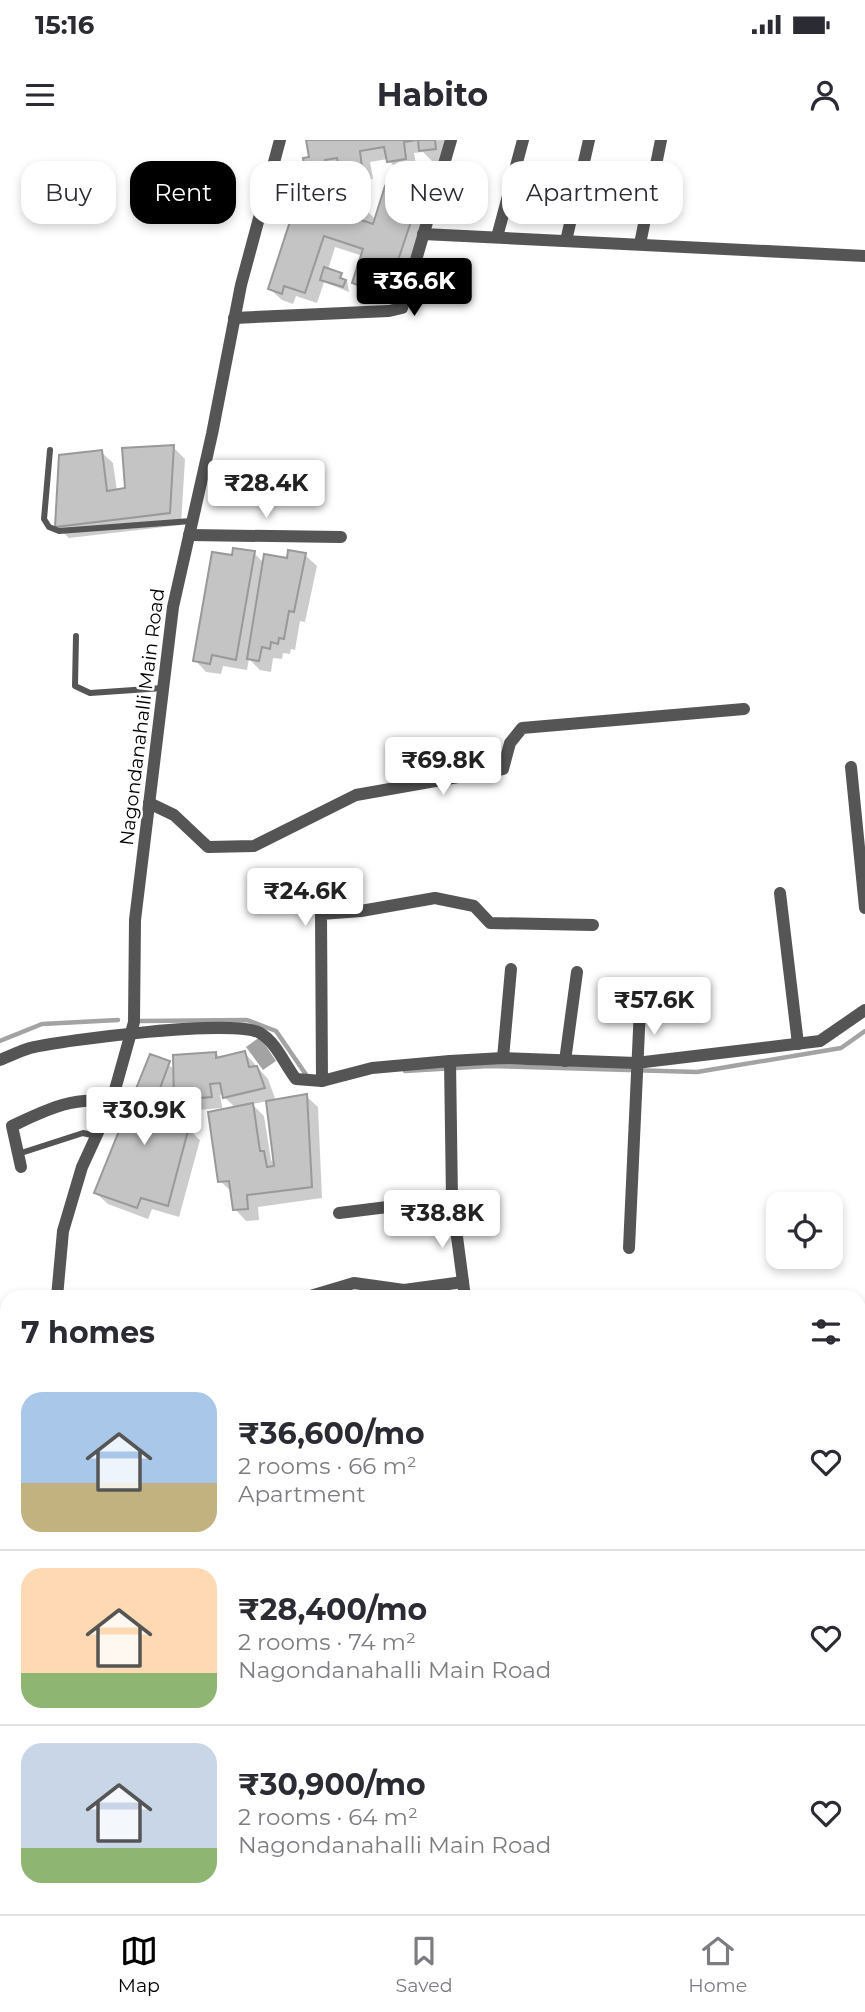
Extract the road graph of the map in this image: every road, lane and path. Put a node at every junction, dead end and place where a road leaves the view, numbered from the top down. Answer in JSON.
{"nodes":[{"id":1,"x":280,"y":140,"type":"edge"},
{"id":2,"x":451,"y":140,"type":"edge"},
{"id":3,"x":523,"y":140,"type":"edge"},
{"id":4,"x":589,"y":140,"type":"edge"},
{"id":5,"x":660,"y":140,"type":"edge"},
{"id":6,"x":424,"y":234,"type":"junction"},
{"id":7,"x":497,"y":237,"type":"junction"},
{"id":8,"x":566,"y":241,"type":"junction"},
{"id":9,"x":640,"y":244,"type":"junction"},
{"id":10,"x":865,"y":256,"type":"edge"},
{"id":11,"x":234,"y":318,"type":"junction"},
{"id":12,"x":50,"y":450,"type":"dead end"},
{"id":13,"x":193,"y":521,"type":"junction"},
{"id":14,"x":189,"y":535,"type":"junction"},
{"id":15,"x":341,"y":537,"type":"dead end"},
{"id":16,"x":76,"y":636,"type":"dead end"},
{"id":17,"x":163,"y":688,"type":"junction"},
{"id":18,"x":744,"y":709,"type":"dead end"},
{"id":19,"x":851,"y":767,"type":"dead end"},
{"id":20,"x":149,"y":803,"type":"junction"},
{"id":21,"x":780,"y":893,"type":"dead end"},
{"id":22,"x":865,"y":908,"type":"edge"},
{"id":23,"x":593,"y":925,"type":"dead end"},
{"id":24,"x":511,"y":969,"type":"dead end"},
{"id":25,"x":577,"y":972,"type":"dead end"},
{"id":26,"x":640,"y":1008,"type":"dead end"},
{"id":27,"x":865,"y":1010,"type":"edge"},
{"id":28,"x":131,"y":1034,"type":"junction"},
{"id":29,"x":798,"y":1044,"type":"junction"},
{"id":30,"x":503,"y":1058,"type":"junction"},
{"id":31,"x":0,"y":1060,"type":"edge"},
{"id":32,"x":450,"y":1061,"type":"junction"},
{"id":33,"x":565,"y":1061,"type":"junction"},
{"id":34,"x":636,"y":1063,"type":"junction"},
{"id":35,"x":322,"y":1081,"type":"junction"},
{"id":36,"x":111,"y":1104,"type":"junction"},
{"id":37,"x":96,"y":1136,"type":"junction"},
{"id":38,"x":19,"y":1161,"type":"joint"},
{"id":39,"x":452,"y":1199,"type":"junction"},
{"id":40,"x":339,"y":1213,"type":"dead end"},
{"id":41,"x":629,"y":1248,"type":"dead end"},
{"id":42,"x":463,"y":1282,"type":"junction"},
{"id":43,"x":58,"y":1290,"type":"edge"},
{"id":44,"x":330,"y":1290,"type":"edge"},
{"id":45,"x":404,"y":1290,"type":"edge"},
{"id":46,"x":404,"y":1290,"type":"edge"},
{"id":47,"x":464,"y":1290,"type":"edge"}],
"edges":[{"from":1,"to":11,"type":"street","name":"Nagondanahalli Main Road"},
{"from":2,"to":6,"type":"street"},
{"from":3,"to":7,"type":"street"},
{"from":4,"to":8,"type":"street"},
{"from":5,"to":9,"type":"street"},
{"from":6,"to":7,"type":"street"},
{"from":6,"to":11,"type":"street"},
{"from":7,"to":8,"type":"street"},
{"from":8,"to":9,"type":"street"},
{"from":9,"to":10,"type":"street"},
{"from":11,"to":13,"type":"street","name":"Nagondanahalli Main Road"},
{"from":12,"to":13,"type":"lane"},
{"from":13,"to":14,"type":"street","name":"Nagondanahalli Main Road"},
{"from":14,"to":15,"type":"street"},
{"from":14,"to":17,"type":"street","name":"Nagondanahalli Main Road"},
{"from":16,"to":17,"type":"lane"},
{"from":17,"to":20,"type":"street","name":"Nagondanahalli Main Road"},
{"from":18,"to":20,"type":"street"},
{"from":19,"to":22,"type":"street"},
{"from":20,"to":28,"type":"street","name":"Nagondanahalli Main Road"},
{"from":21,"to":29,"type":"street"},
{"from":23,"to":35,"type":"street"},
{"from":24,"to":30,"type":"street"},
{"from":25,"to":33,"type":"street"},
{"from":26,"to":34,"type":"street"},
{"from":27,"to":29,"type":"street"},
{"from":28,"to":31,"type":"street"},
{"from":28,"to":35,"type":"street"},
{"from":28,"to":36,"type":"street","name":"Nagondanahalli Main Road"},
{"from":29,"to":34,"type":"street"},
{"from":30,"to":32,"type":"street"},
{"from":30,"to":33,"type":"street"},
{"from":32,"to":35,"type":"street"},
{"from":32,"to":39,"type":"street"},
{"from":33,"to":34,"type":"street"},
{"from":34,"to":41,"type":"street"},
{"from":36,"to":37,"type":"street","name":"Nagondanahalli Main Road"},
{"from":36,"to":38,"type":"street"},
{"from":37,"to":38,"type":"lane"},
{"from":37,"to":43,"type":"street","name":"Nagondanahalli Main Road"},
{"from":39,"to":40,"type":"street"},
{"from":39,"to":42,"type":"street"},
{"from":42,"to":46,"type":"street"},
{"from":42,"to":47,"type":"street"},
{"from":44,"to":45,"type":"street"}]}
